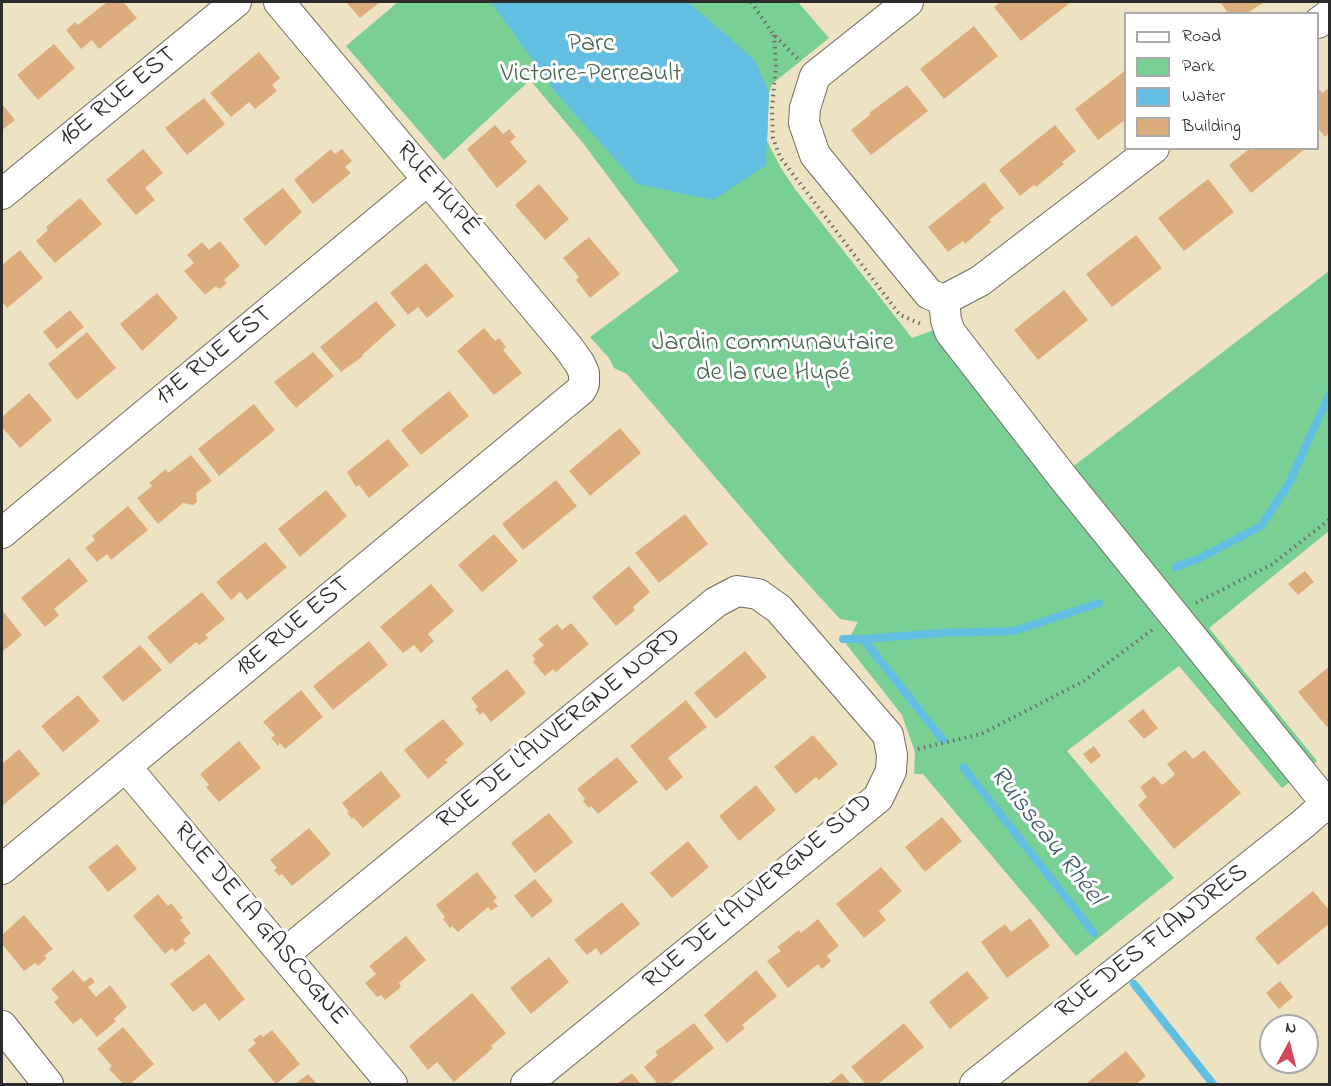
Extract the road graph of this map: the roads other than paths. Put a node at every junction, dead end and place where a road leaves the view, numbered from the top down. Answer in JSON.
{"nodes":[{"id":1,"x":236,"y":2,"type":"edge"},
{"id":2,"x":279,"y":2,"type":"edge"},
{"id":3,"x":908,"y":2,"type":"edge"},
{"id":4,"x":1151,"y":150,"type":"edge"},
{"id":5,"x":428,"y":180,"type":"junction"},
{"id":6,"x":2,"y":194,"type":"edge"},
{"id":7,"x":944,"y":300,"type":"junction"},
{"id":8,"x":584,"y":384,"type":"joint"},
{"id":9,"x":2,"y":534,"type":"edge"},
{"id":10,"x":892,"y":755,"type":"joint"},
{"id":11,"x":126,"y":767,"type":"junction"},
{"id":12,"x":1328,"y":804,"type":"edge"},
{"id":13,"x":2,"y":869,"type":"edge"},
{"id":14,"x":284,"y":954,"type":"junction"},
{"id":15,"x":2,"y":1026,"type":"edge"},
{"id":16,"x":1007,"y":1075,"type":"edge"},
{"id":17,"x":48,"y":1084,"type":"edge"},
{"id":18,"x":392,"y":1084,"type":"edge"},
{"id":19,"x":526,"y":1084,"type":"edge"},
{"id":20,"x":975,"y":1084,"type":"edge"}],
"edges":[{"from":1,"to":6,"type":"street","name":"16E RUE EST"},
{"from":2,"to":5,"type":"street","name":"RUE HUPÉ"},
{"from":3,"to":7,"type":"street"},
{"from":4,"to":7,"type":"street"},
{"from":5,"to":8,"type":"street","name":"RUE HUPÉ"},
{"from":5,"to":9,"type":"street","name":"17E RUE EST"},
{"from":7,"to":12,"type":"street"},
{"from":8,"to":11,"type":"street","name":"18E RUE EST"},
{"from":10,"to":14,"type":"street","name":"RUE DE L'AUVERGNE NORD"},
{"from":10,"to":19,"type":"street","name":"RUE DE L'AUVERGNE SUD"},
{"from":11,"to":13,"type":"street","name":"18E RUE EST"},
{"from":11,"to":14,"type":"street","name":"RUE DE LA GASCOGNE"},
{"from":12,"to":16,"type":"street","name":"RUE DES FLANDRES"},
{"from":14,"to":18,"type":"street","name":"RUE DE LA GASCOGNE"},
{"from":15,"to":17,"type":"street"},
{"from":16,"to":20,"type":"street","name":"RUE DES FLANDRES"}]}
